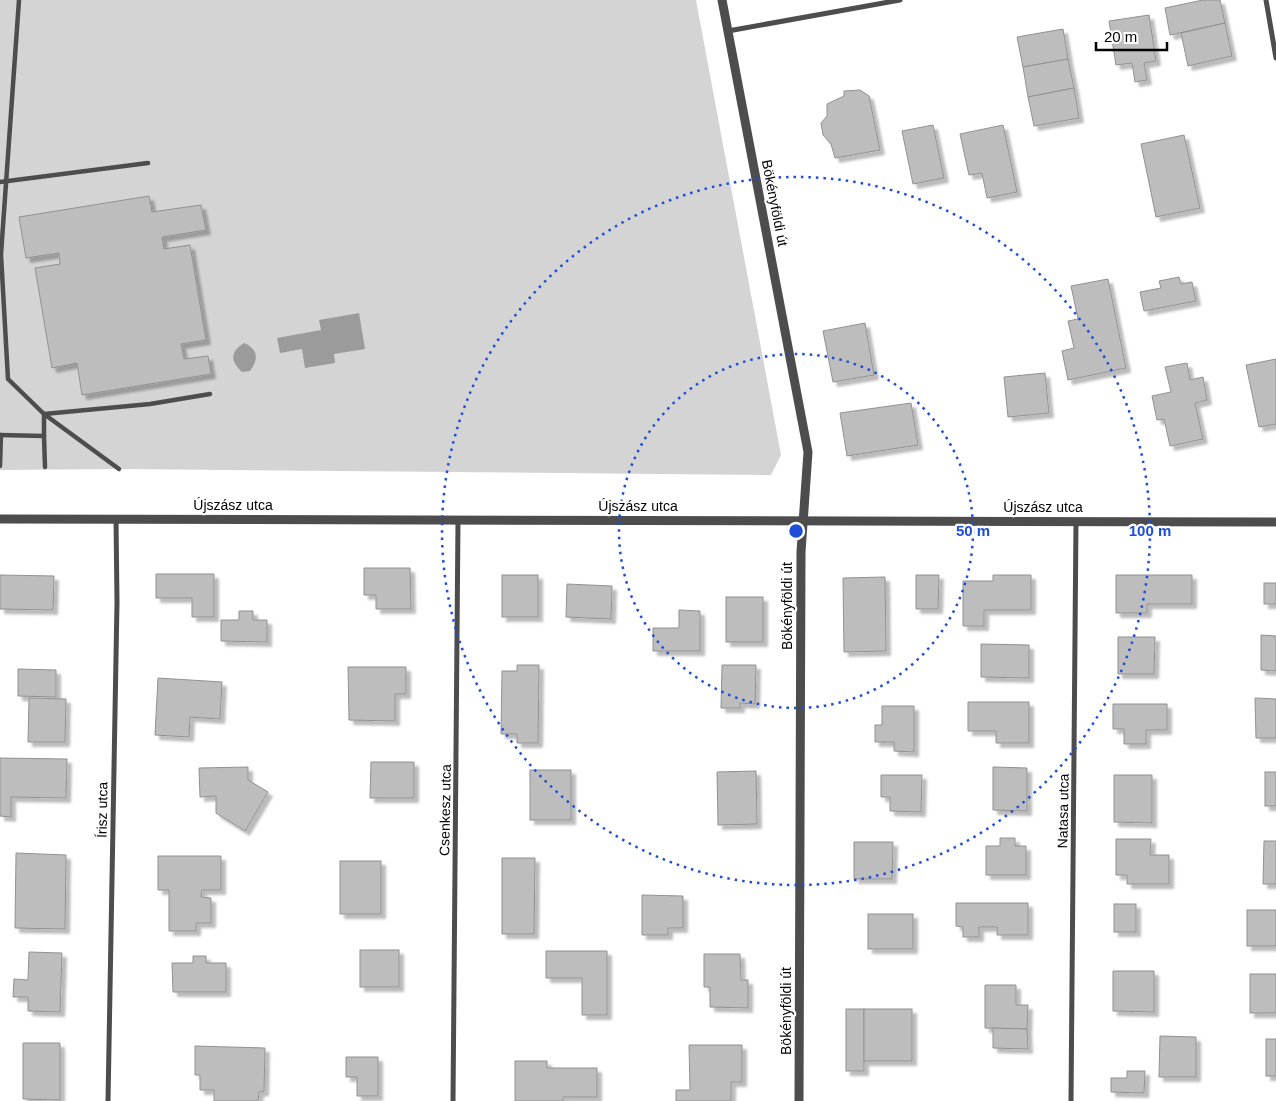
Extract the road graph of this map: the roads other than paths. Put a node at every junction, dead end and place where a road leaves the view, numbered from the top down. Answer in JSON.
{"nodes":[{"id":1,"x":19,"y":0,"type":"edge"},
{"id":2,"x":722,"y":0,"type":"edge"},
{"id":3,"x":900,"y":0,"type":"edge"},
{"id":4,"x":1266,"y":0,"type":"edge"},
{"id":5,"x":728,"y":31,"type":"junction"},
{"id":6,"x":1276,"y":58,"type":"edge"},
{"id":7,"x":148,"y":164,"type":"dead end"},
{"id":8,"x":7,"y":181,"type":"junction"},
{"id":9,"x":0,"y":182,"type":"edge"},
{"id":10,"x":1,"y":254,"type":"edge"},
{"id":11,"x":2,"y":288,"type":"edge"},
{"id":12,"x":210,"y":394,"type":"dead end"},
{"id":13,"x":44,"y":414,"type":"junction"},
{"id":14,"x":1,"y":435,"type":"edge"},
{"id":15,"x":44,"y":436,"type":"junction"},
{"id":16,"x":0,"y":466,"type":"edge"},
{"id":17,"x":45,"y":467,"type":"dead end"},
{"id":18,"x":119,"y":469,"type":"dead end"},
{"id":19,"x":0,"y":519,"type":"edge"},
{"id":20,"x":116,"y":519,"type":"junction"},
{"id":21,"x":458,"y":520,"type":"junction"},
{"id":22,"x":804,"y":520,"type":"junction"},
{"id":23,"x":1076,"y":520,"type":"junction"},
{"id":24,"x":1276,"y":522,"type":"edge"},
{"id":25,"x":108,"y":1101,"type":"edge"},
{"id":26,"x":452,"y":1101,"type":"edge"},
{"id":27,"x":799,"y":1101,"type":"edge"},
{"id":28,"x":1071,"y":1101,"type":"edge"}],
"edges":[{"from":1,"to":8,"type":"street"},
{"from":2,"to":5,"type":"street","name":"Bökényföldi út"},
{"from":3,"to":5,"type":"street"},
{"from":4,"to":6,"type":"street"},
{"from":5,"to":22,"type":"street","name":"Bökényföldi út"},
{"from":7,"to":8,"type":"street"},
{"from":8,"to":9,"type":"street"},
{"from":8,"to":10,"type":"street"},
{"from":10,"to":11,"type":"street"},
{"from":11,"to":13,"type":"street"},
{"from":12,"to":13,"type":"street"},
{"from":13,"to":15,"type":"street"},
{"from":13,"to":18,"type":"street"},
{"from":14,"to":15,"type":"street"},
{"from":14,"to":16,"type":"street"},
{"from":15,"to":17,"type":"street"},
{"from":19,"to":20,"type":"street","name":"Újszász utca"},
{"from":20,"to":21,"type":"street","name":"Újszász utca"},
{"from":20,"to":25,"type":"street","name":"Írisz utca"},
{"from":21,"to":22,"type":"street","name":"Újszász utca"},
{"from":21,"to":26,"type":"street","name":"Csenkesz utca"},
{"from":22,"to":23,"type":"street","name":"Újszász utca"},
{"from":22,"to":27,"type":"street","name":"Bökényföldi út"},
{"from":23,"to":24,"type":"street","name":"Újszász utca"},
{"from":23,"to":28,"type":"street","name":"Natasa utca"}]}
